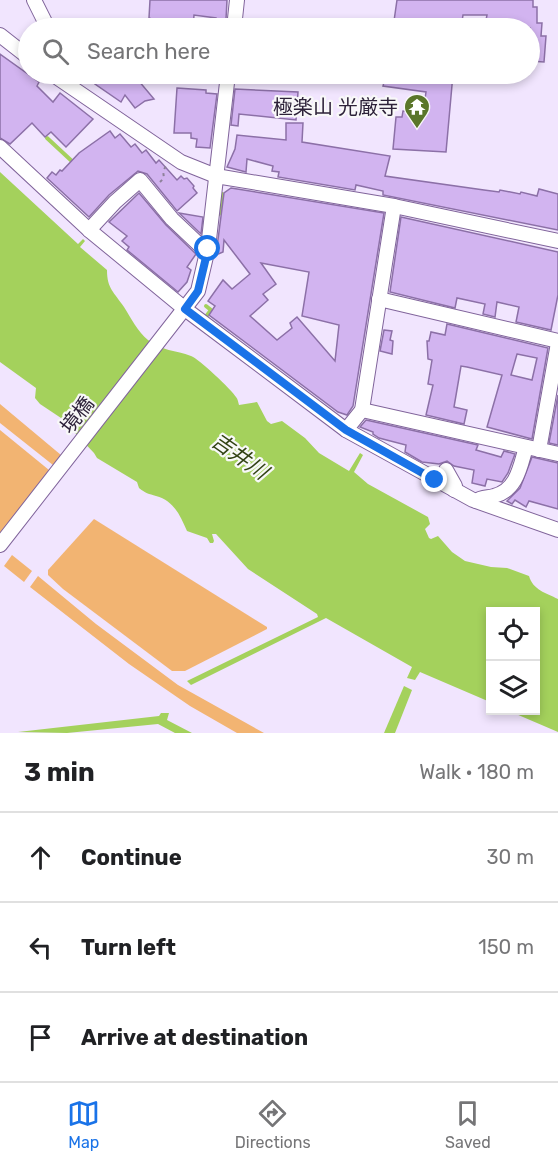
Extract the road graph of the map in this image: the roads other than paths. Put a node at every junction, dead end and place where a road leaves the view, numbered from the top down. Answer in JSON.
{"nodes":[{"id":1,"x":34,"y":0,"type":"edge"},
{"id":2,"x":237,"y":0,"type":"edge"},
{"id":3,"x":43,"y":18,"type":"edge"},
{"id":4,"x":235,"y":18,"type":"edge"},
{"id":5,"x":0,"y":35,"type":"edge"},
{"id":6,"x":18,"y":49,"type":"edge"},
{"id":7,"x":70,"y":84,"type":"edge"},
{"id":8,"x":227,"y":84,"type":"edge"},
{"id":9,"x":0,"y":147,"type":"edge"},
{"id":10,"x":216,"y":176,"type":"junction"},
{"id":11,"x":394,"y":206,"type":"junction"},
{"id":12,"x":89,"y":230,"type":"junction"},
{"id":13,"x":558,"y":241,"type":"edge"},
{"id":14,"x":207,"y":252,"type":"junction"},
{"id":15,"x":379,"y":299,"type":"junction"},
{"id":16,"x":185,"y":309,"type":"junction"},
{"id":17,"x":558,"y":342,"type":"edge"},
{"id":18,"x":362,"y":410,"type":"junction"},
{"id":19,"x":346,"y":430,"type":"junction"},
{"id":20,"x":532,"y":448,"type":"junction"},
{"id":21,"x":558,"y":454,"type":"edge"},
{"id":22,"x":446,"y":470,"type":"dead end"},
{"id":23,"x":454,"y":490,"type":"junction"},
{"id":24,"x":477,"y":501,"type":"junction"},
{"id":25,"x":558,"y":531,"type":"edge"},
{"id":26,"x":0,"y":545,"type":"edge"}],
"edges":[{"from":1,"to":3,"type":"street"},
{"from":2,"to":4,"type":"street"},
{"from":5,"to":6,"type":"street"},
{"from":7,"to":10,"type":"street"},
{"from":8,"to":10,"type":"street","name":"境橋"},
{"from":9,"to":12,"type":"street"},
{"from":10,"to":11,"type":"street"},
{"from":10,"to":14,"type":"street","name":"境橋"},
{"from":11,"to":13,"type":"street"},
{"from":11,"to":15,"type":"street"},
{"from":12,"to":14,"type":"street"},
{"from":12,"to":16,"type":"street"},
{"from":14,"to":16,"type":"street","name":"境橋"},
{"from":15,"to":17,"type":"street"},
{"from":15,"to":18,"type":"street"},
{"from":16,"to":19,"type":"street"},
{"from":16,"to":26,"type":"street","name":"境橋"},
{"from":17,"to":20,"type":"street"},
{"from":18,"to":19,"type":"street"},
{"from":18,"to":20,"type":"street"},
{"from":19,"to":23,"type":"street"},
{"from":20,"to":21,"type":"street"},
{"from":20,"to":24,"type":"street"},
{"from":22,"to":23,"type":"street"},
{"from":23,"to":24,"type":"street"},
{"from":24,"to":25,"type":"street"}]}
